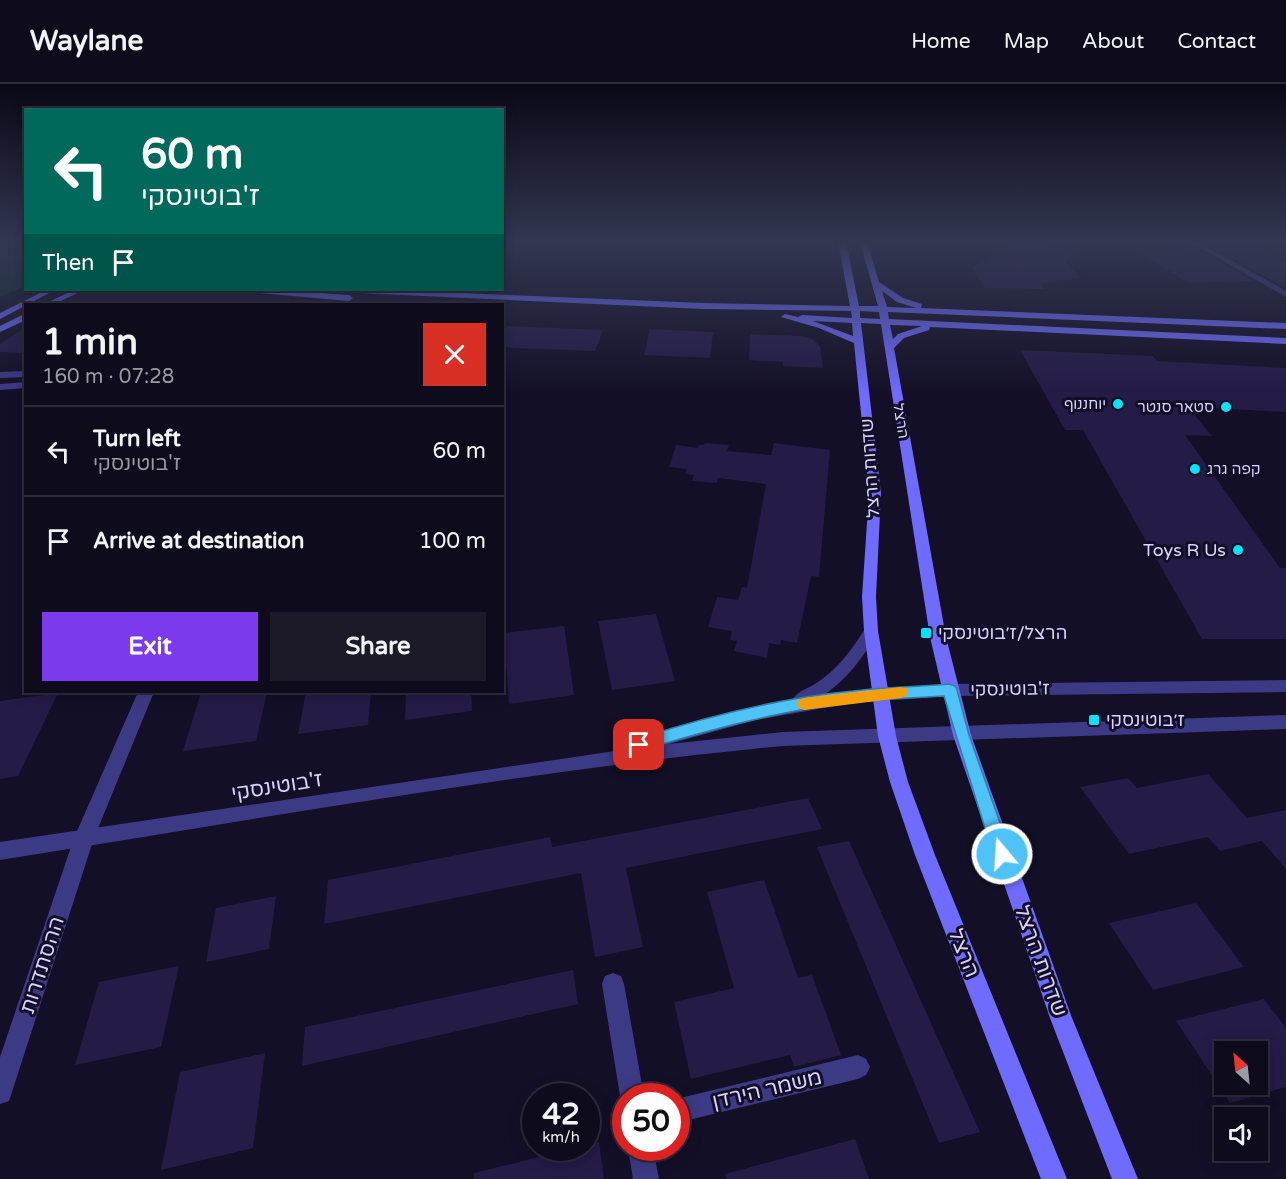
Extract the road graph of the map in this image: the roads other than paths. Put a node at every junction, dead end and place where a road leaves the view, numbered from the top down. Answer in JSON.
{"nodes":[{"id":1,"x":45,"y":293,"type":"edge"},
{"id":2,"x":73,"y":293,"type":"edge"},
{"id":3,"x":288,"y":293,"type":"edge"},
{"id":4,"x":451,"y":293,"type":"edge"},
{"id":5,"x":852,"y":293,"type":"edge"},
{"id":6,"x":879,"y":293,"type":"edge"},
{"id":7,"x":892,"y":293,"type":"edge"},
{"id":8,"x":26,"y":303,"type":"edge"},
{"id":9,"x":50,"y":303,"type":"edge"},
{"id":10,"x":450,"y":303,"type":"edge"},
{"id":11,"x":24,"y":304,"type":"edge"},
{"id":12,"x":504,"y":305,"type":"edge"},
{"id":13,"x":855,"y":309,"type":"junction"},
{"id":14,"x":883,"y":309,"type":"junction"},
{"id":15,"x":954,"y":312,"type":"junction"},
{"id":16,"x":0,"y":316,"type":"edge"},
{"id":17,"x":24,"y":317,"type":"edge"},
{"id":18,"x":785,"y":317,"type":"junction"},
{"id":19,"x":856,"y":320,"type":"junction"},
{"id":20,"x":885,"y":321,"type":"junction"},
{"id":21,"x":945,"y":326,"type":"junction"},
{"id":22,"x":1286,"y":326,"type":"edge"},
{"id":23,"x":0,"y":329,"type":"edge"},
{"id":24,"x":1286,"y":341,"type":"edge"},
{"id":25,"x":859,"y":342,"type":"junction"},
{"id":26,"x":890,"y":347,"type":"junction"},
{"id":27,"x":24,"y":374,"type":"edge"},
{"id":28,"x":0,"y":375,"type":"edge"},
{"id":29,"x":24,"y":385,"type":"edge"},
{"id":30,"x":0,"y":387,"type":"edge"},
{"id":31,"x":913,"y":494,"type":"joint"},
{"id":32,"x":871,"y":631,"type":"junction"},
{"id":33,"x":1286,"y":686,"type":"edge"},
{"id":34,"x":949,"y":690,"type":"junction"},
{"id":35,"x":146,"y":693,"type":"edge"},
{"id":36,"x":880,"y":694,"type":"junction"},
{"id":37,"x":785,"y":707,"type":"junction"},
{"id":38,"x":1286,"y":722,"type":"edge"},
{"id":39,"x":962,"y":735,"type":"junction"},
{"id":40,"x":887,"y":736,"type":"junction"},
{"id":41,"x":562,"y":765,"type":"junction"},
{"id":42,"x":84,"y":838,"type":"junction"},
{"id":43,"x":0,"y":851,"type":"edge"},
{"id":44,"x":613,"y":984,"type":"dead end"},
{"id":45,"x":858,"y":1067,"type":"dead end"},
{"id":46,"x":630,"y":1083,"type":"edge"},
{"id":47,"x":0,"y":1092,"type":"edge"},
{"id":48,"x":690,"y":1108,"type":"edge"},
{"id":49,"x":643,"y":1161,"type":"edge"},
{"id":50,"x":1052,"y":1173,"type":"edge"},
{"id":51,"x":646,"y":1179,"type":"edge"},
{"id":52,"x":1125,"y":1179,"type":"edge"}],
"edges":[{"from":1,"to":8,"type":"main road"},
{"from":2,"to":9,"type":"main road"},
{"from":3,"to":10,"type":"main road"},
{"from":4,"to":13,"type":"main road"},
{"from":5,"to":13,"type":"main road"},
{"from":6,"to":14,"type":"main road"},
{"from":7,"to":15,"type":"main road"},
{"from":11,"to":16,"type":"main road"},
{"from":12,"to":18,"type":"main road"},
{"from":13,"to":14,"type":"main road"},
{"from":13,"to":19,"type":"main road"},
{"from":14,"to":15,"type":"main road"},
{"from":14,"to":20,"type":"main road"},
{"from":15,"to":22,"type":"main road"},
{"from":17,"to":23,"type":"main road"},
{"from":18,"to":19,"type":"main road"},
{"from":18,"to":25,"type":"main road"},
{"from":19,"to":20,"type":"main road"},
{"from":19,"to":25,"type":"main road"},
{"from":20,"to":21,"type":"main road"},
{"from":20,"to":26,"type":"main road"},
{"from":21,"to":24,"type":"main road"},
{"from":21,"to":26,"type":"main road"},
{"from":25,"to":32,"type":"main road","name":"שדרות הרצל"},
{"from":26,"to":31,"type":"main road","name":"הרצל"},
{"from":27,"to":28,"type":"street"},
{"from":29,"to":30,"type":"street"},
{"from":31,"to":34,"type":"main road","name":"שדרות הרצל"},
{"from":32,"to":36,"type":"main road","name":"שדרות הרצל"},
{"from":32,"to":37,"type":"street"},
{"from":33,"to":34,"type":"street","name":"ז'בוטינסקי"},
{"from":34,"to":36,"type":"street","name":"ז'בוטינסקי"},
{"from":34,"to":39,"type":"main road","name":"שדרות הרצל"},
{"from":35,"to":42,"type":"street","name":"ההסתדרות"},
{"from":36,"to":37,"type":"street","name":"ז'בוטינסקי"},
{"from":36,"to":40,"type":"main road","name":"שדרות הרצל"},
{"from":37,"to":41,"type":"street","name":"ז'בוטינסקי"},
{"from":38,"to":39,"type":"street","name":"ז'בוטינסקי"},
{"from":39,"to":40,"type":"street","name":"ז'בוטינסקי"},
{"from":39,"to":52,"type":"main road","name":"שדרות הרצל"},
{"from":40,"to":41,"type":"street","name":"ז'בוטינסקי"},
{"from":40,"to":50,"type":"main road","name":"הרצל"},
{"from":41,"to":42,"type":"street","name":"ז'בוטינסקי"},
{"from":42,"to":43,"type":"street","name":"ז'בוטינסקי"},
{"from":42,"to":47,"type":"street","name":"ההסתדרות"},
{"from":44,"to":46,"type":"street"},
{"from":45,"to":48,"type":"street","name":"משמר הירדן"},
{"from":49,"to":51,"type":"street"}]}
